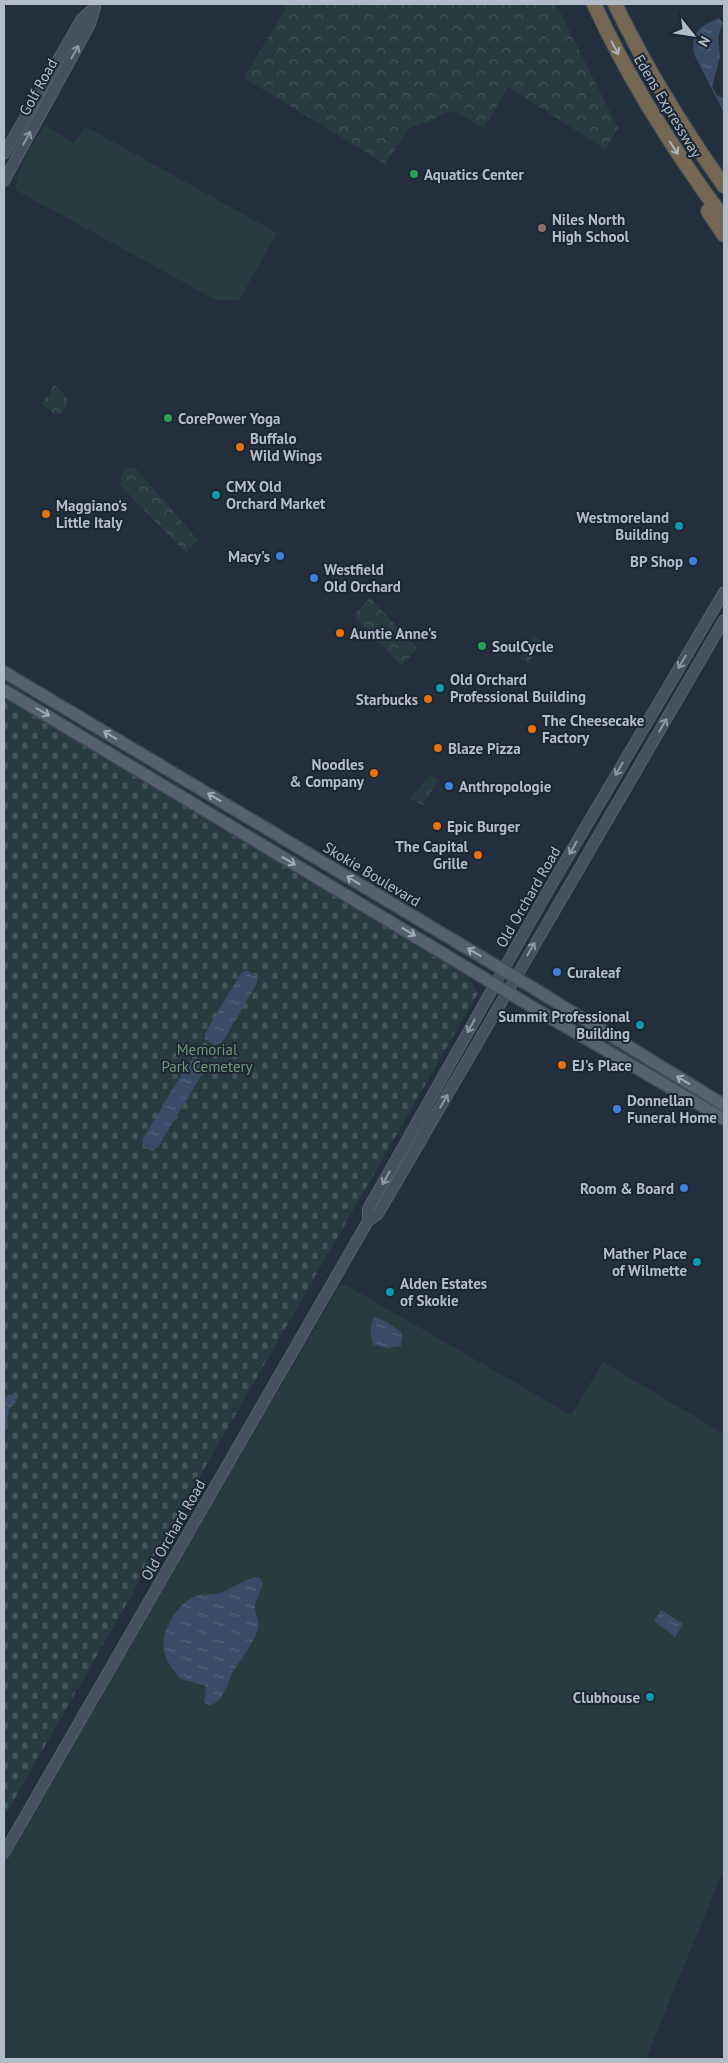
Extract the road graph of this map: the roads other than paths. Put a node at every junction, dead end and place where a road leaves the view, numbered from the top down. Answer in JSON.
{"nodes":[{"id":1,"x":594,"y":4,"type":"edge"},
{"id":2,"x":615,"y":4,"type":"edge"},
{"id":3,"x":96,"y":5,"type":"edge"},
{"id":4,"x":4,"y":154,"type":"edge"},
{"id":5,"x":693,"y":176,"type":"junction"},
{"id":6,"x":4,"y":181,"type":"edge"},
{"id":7,"x":724,"y":186,"type":"edge"},
{"id":8,"x":724,"y":219,"type":"edge"},
{"id":9,"x":724,"y":235,"type":"edge"},
{"id":10,"x":724,"y":592,"type":"edge"},
{"id":11,"x":724,"y":620,"type":"edge"},
{"id":12,"x":4,"y":672,"type":"edge"},
{"id":13,"x":4,"y":690,"type":"edge"},
{"id":14,"x":503,"y":970,"type":"junction"},
{"id":15,"x":516,"y":977,"type":"junction"},
{"id":16,"x":495,"y":984,"type":"junction"},
{"id":17,"x":507,"y":992,"type":"junction"},
{"id":18,"x":724,"y":1105,"type":"edge"},
{"id":19,"x":724,"y":1119,"type":"edge"},
{"id":20,"x":368,"y":1221,"type":"junction"},
{"id":21,"x":4,"y":1853,"type":"edge"}],
"edges":[{"from":1,"to":5,"type":"highway","name":"Edens Expressway","one_way":true},
{"from":2,"to":7,"type":"highway","name":"Edens Expressway"},
{"from":3,"to":4,"type":"main road","name":"Golf Road"},
{"from":6,"to":3,"type":"main road","name":"Golf Road","one_way":true},
{"from":5,"to":8,"type":"highway","name":"Edens Expressway"},
{"from":5,"to":9,"type":"highway"},
{"from":10,"to":14,"type":"main road","name":"Old Orchard Road","one_way":true},
{"from":15,"to":11,"type":"main road","name":"Old Orchard Road","one_way":true},
{"from":14,"to":12,"type":"main road","name":"Skokie Boulevard","one_way":true},
{"from":13,"to":16,"type":"main road","name":"Skokie Boulevard","one_way":true},
{"from":14,"to":15,"type":"main road","name":"Skokie Boulevard"},
{"from":14,"to":16,"type":"main road","name":"Old Orchard Road"},
{"from":15,"to":17,"type":"main road","name":"Old Orchard Road"},
{"from":18,"to":15,"type":"main road","name":"Skokie Boulevard","one_way":true},
{"from":16,"to":17,"type":"main road","name":"Skokie Boulevard"},
{"from":16,"to":20,"type":"main road","name":"Old Orchard Road","one_way":true},
{"from":17,"to":19,"type":"main road","name":"Skokie Boulevard"},
{"from":20,"to":17,"type":"main road","name":"Old Orchard Road","one_way":true},
{"from":20,"to":21,"type":"main road","name":"Old Orchard Road"}]}
